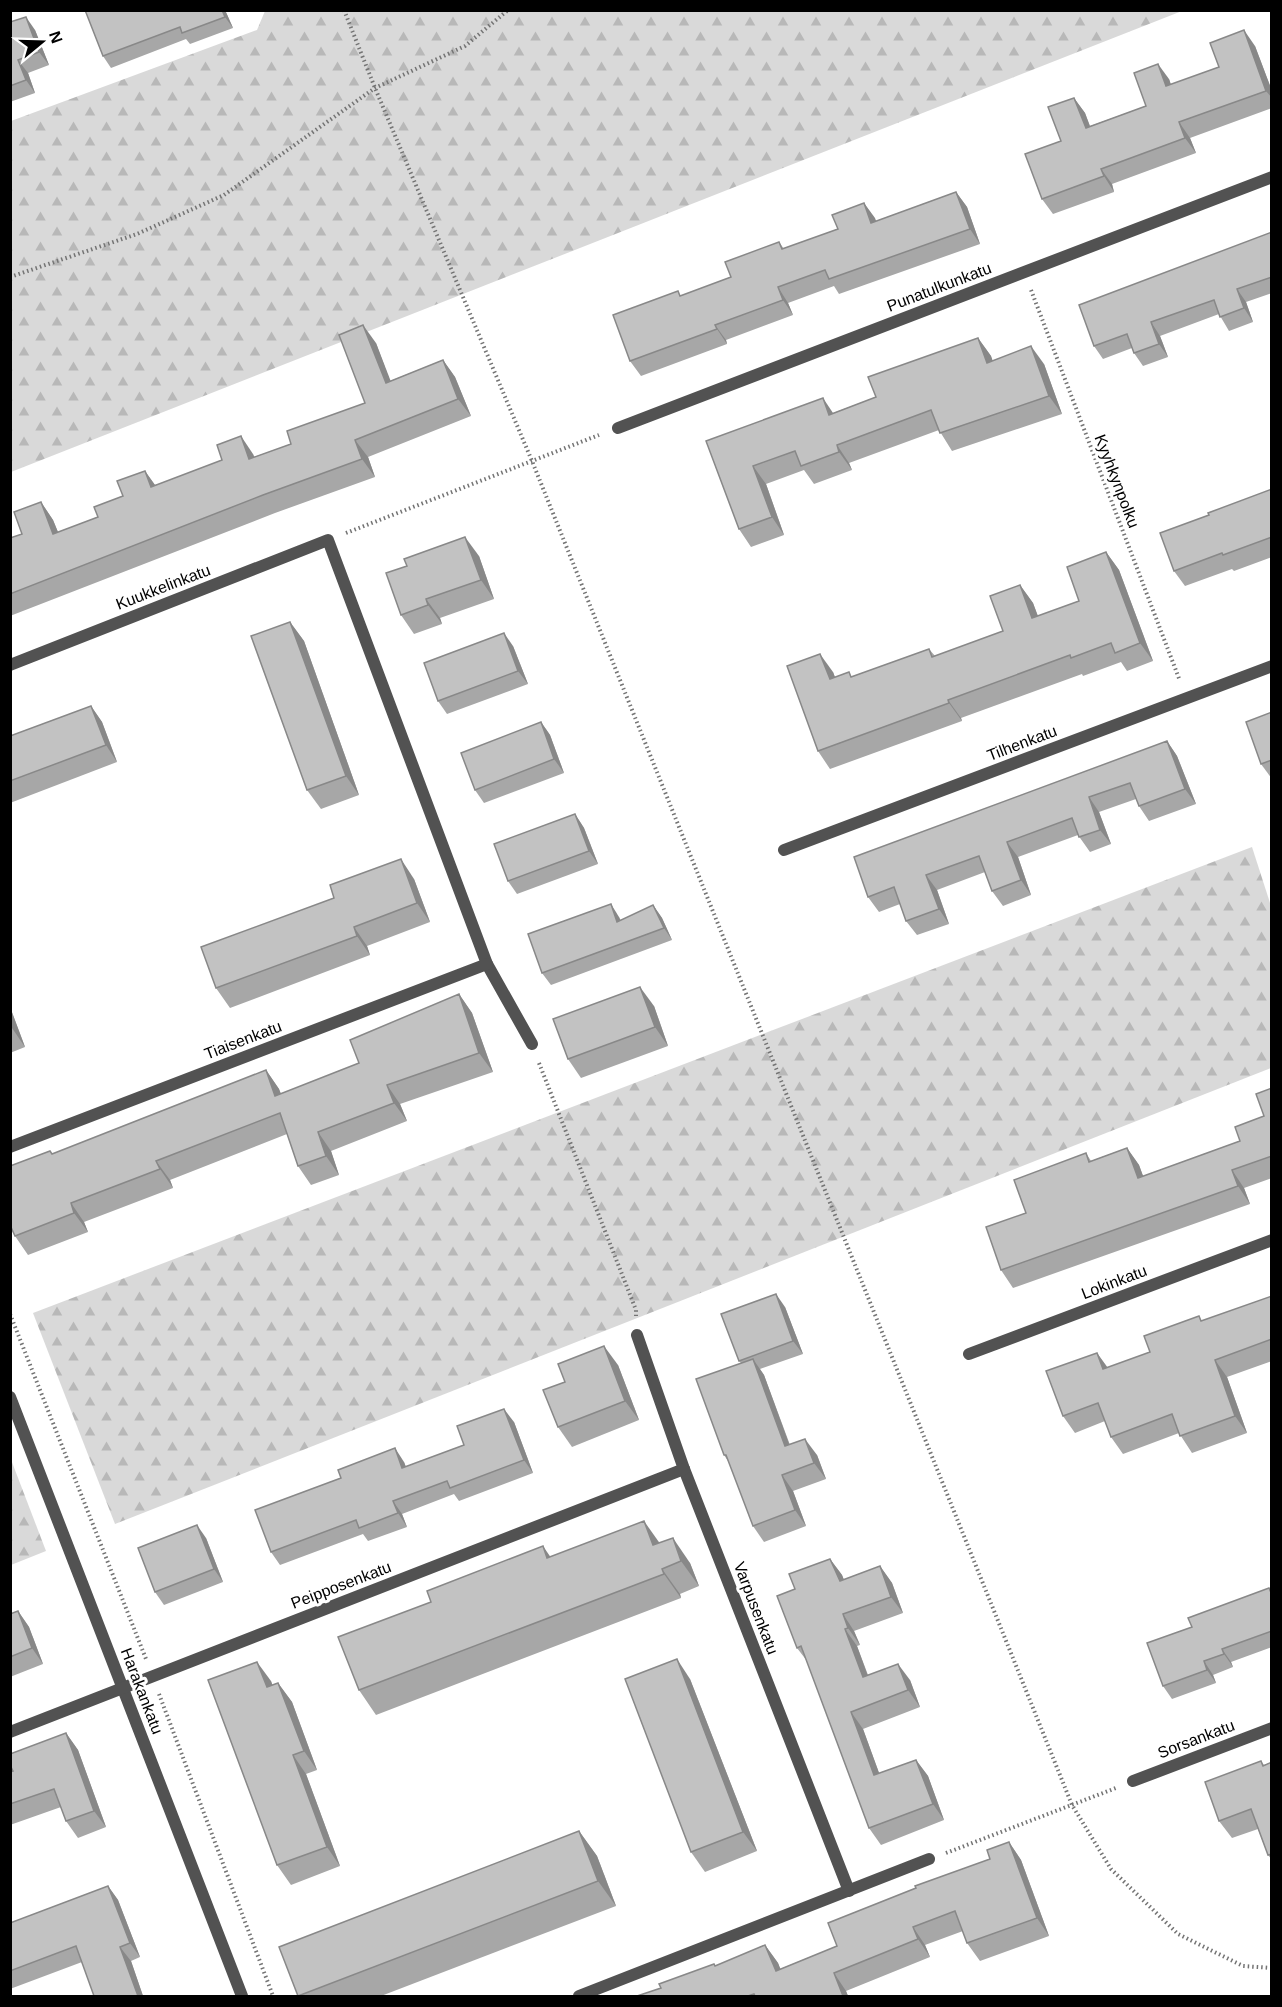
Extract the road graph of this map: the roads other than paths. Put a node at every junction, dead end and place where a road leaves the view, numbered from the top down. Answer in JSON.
{"nodes":[{"id":1,"x":1272,"y":177,"type":"edge"},
{"id":2,"x":618,"y":428,"type":"road end"},
{"id":3,"x":10,"y":665,"type":"edge"},
{"id":4,"x":1272,"y":666,"type":"edge"},
{"id":5,"x":784,"y":850,"type":"dead end"},
{"id":6,"x":487,"y":964,"type":"junction"},
{"id":7,"x":532,"y":1044,"type":"road end"},
{"id":8,"x":10,"y":1147,"type":"edge"},
{"id":9,"x":1272,"y":1239,"type":"edge"},
{"id":10,"x":637,"y":1335,"type":"road end"},
{"id":11,"x":969,"y":1354,"type":"dead end"},
{"id":12,"x":10,"y":1398,"type":"edge"},
{"id":13,"x":684,"y":1469,"type":"junction"},
{"id":14,"x":123,"y":1689,"type":"junction"},
{"id":15,"x":1272,"y":1728,"type":"edge"},
{"id":16,"x":10,"y":1732,"type":"edge"},
{"id":17,"x":1133,"y":1781,"type":"road end"},
{"id":18,"x":928,"y":1859,"type":"road end"},
{"id":19,"x":849,"y":1891,"type":"junction"},
{"id":20,"x":242,"y":1996,"type":"edge"},
{"id":21,"x":579,"y":1996,"type":"edge"}],
"edges":[{"from":1,"to":2,"type":"street","name":"Punatulkunkatu"},
{"from":3,"to":6,"type":"street","name":"Kuukkelinkatu"},
{"from":4,"to":5,"type":"street","name":"Tilhenkatu"},
{"from":6,"to":7,"type":"street"},
{"from":6,"to":8,"type":"street","name":"Tiaisenkatu"},
{"from":9,"to":11,"type":"street","name":"Lokinkatu"},
{"from":10,"to":13,"type":"street","name":"Varpusenkatu"},
{"from":12,"to":14,"type":"street","name":"Harakankatu"},
{"from":13,"to":14,"type":"street","name":"Peipposenkatu"},
{"from":13,"to":19,"type":"street","name":"Varpusenkatu"},
{"from":14,"to":16,"type":"street","name":"Peipposenkatu"},
{"from":14,"to":20,"type":"street","name":"Harakankatu"},
{"from":15,"to":17,"type":"street","name":"Sorsankatu"},
{"from":18,"to":19,"type":"street"},
{"from":19,"to":21,"type":"street"}]}
